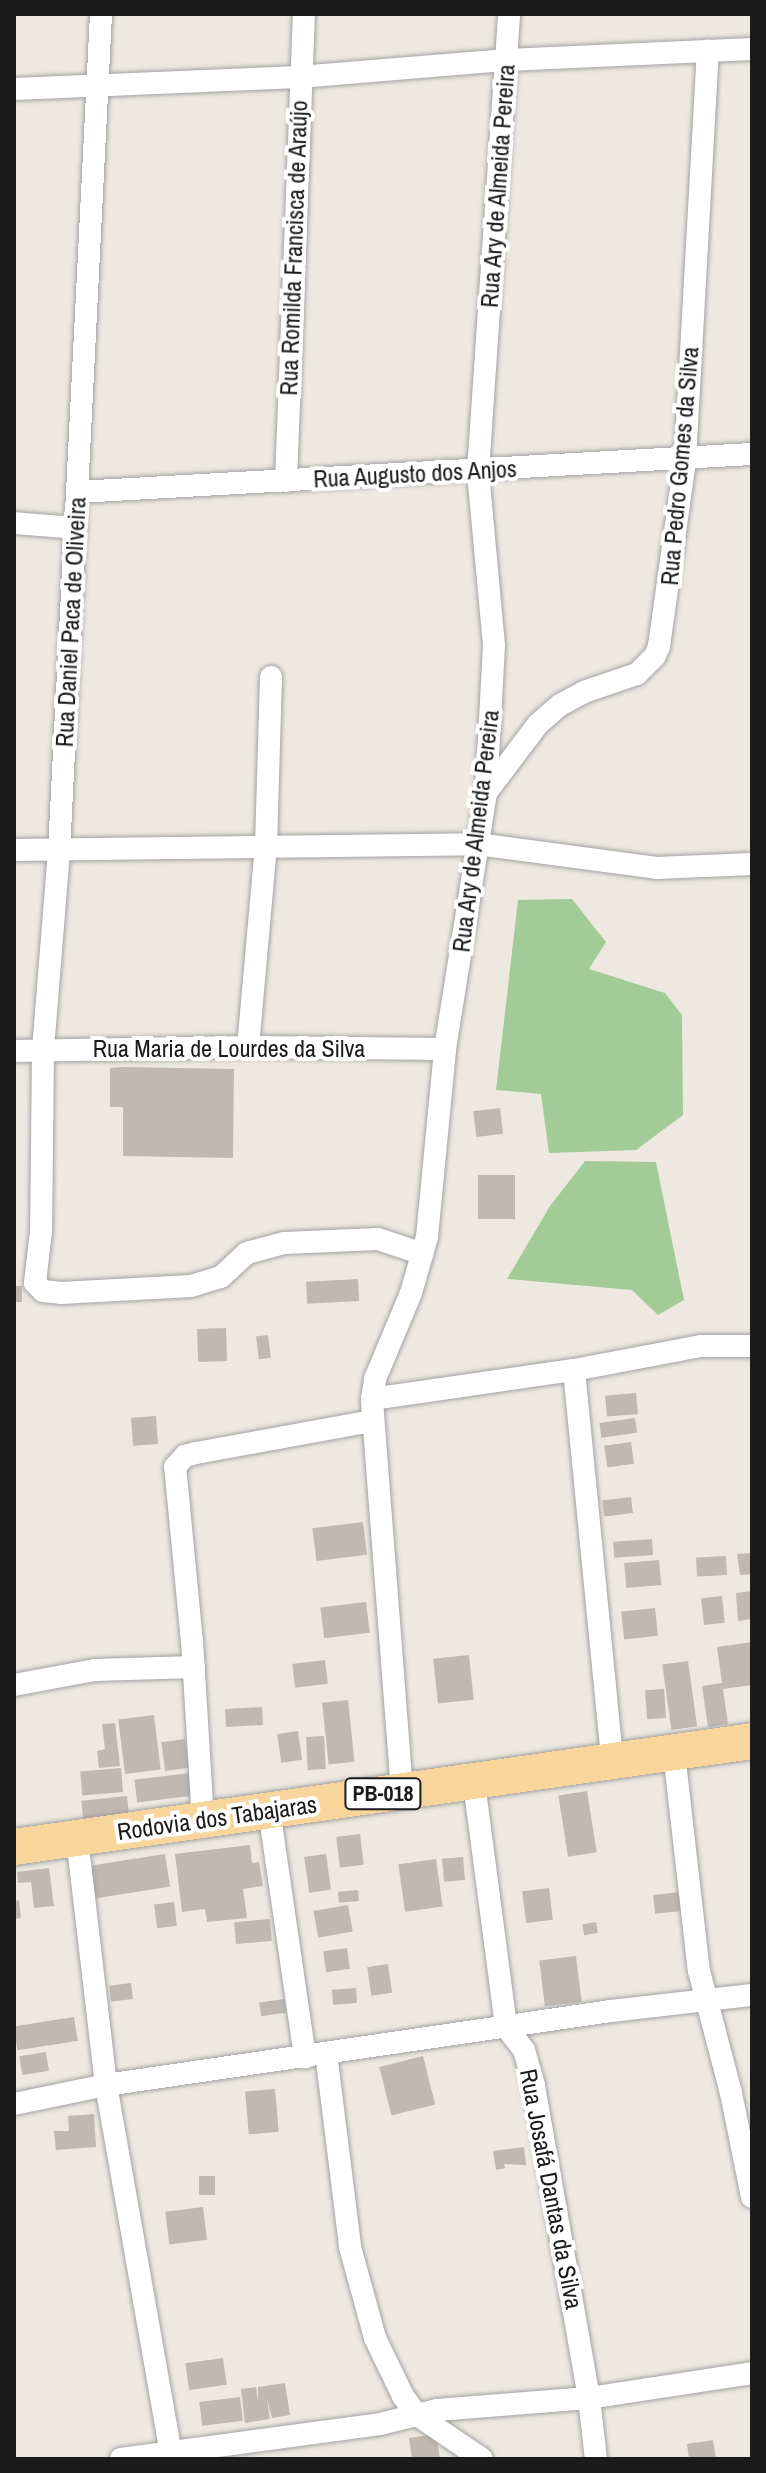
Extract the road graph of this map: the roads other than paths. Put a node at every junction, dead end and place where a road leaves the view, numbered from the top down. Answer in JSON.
{"nodes":[{"id":1,"x":101,"y":14,"type":"edge"},
{"id":2,"x":304,"y":14,"type":"edge"},
{"id":3,"x":509,"y":14,"type":"edge"},
{"id":4,"x":752,"y":49,"type":"edge"},
{"id":5,"x":708,"y":51,"type":"junction"},
{"id":6,"x":507,"y":60,"type":"junction"},
{"id":7,"x":299,"y":77,"type":"junction"},
{"id":8,"x":98,"y":87,"type":"junction"},
{"id":9,"x":14,"y":89,"type":"edge"},
{"id":10,"x":752,"y":454,"type":"edge"},
{"id":11,"x":685,"y":460,"type":"junction"},
{"id":12,"x":478,"y":471,"type":"junction"},
{"id":13,"x":286,"y":481,"type":"junction"},
{"id":14,"x":78,"y":492,"type":"junction"},
{"id":15,"x":14,"y":523,"type":"edge"},
{"id":16,"x":76,"y":528,"type":"junction"},
{"id":17,"x":271,"y":677,"type":"dead end"},
{"id":18,"x":486,"y":793,"type":"junction"},
{"id":19,"x":477,"y":844,"type":"junction"},
{"id":20,"x":266,"y":846,"type":"junction"},
{"id":21,"x":14,"y":850,"type":"edge"},
{"id":22,"x":59,"y":851,"type":"junction"},
{"id":23,"x":752,"y":864,"type":"edge"},
{"id":24,"x":248,"y":1047,"type":"junction"},
{"id":25,"x":43,"y":1049,"type":"junction"},
{"id":26,"x":445,"y":1049,"type":"junction"},
{"id":27,"x":14,"y":1051,"type":"edge"},
{"id":28,"x":423,"y":1254,"type":"junction"},
{"id":29,"x":752,"y":1346,"type":"edge"},
{"id":30,"x":574,"y":1370,"type":"junction"},
{"id":31,"x":372,"y":1410,"type":"junction"},
{"id":32,"x":194,"y":1667,"type":"junction"},
{"id":33,"x":14,"y":1685,"type":"edge"},
{"id":34,"x":752,"y":1741,"type":"edge"},
{"id":35,"x":674,"y":1753,"type":"junction"},
{"id":36,"x":612,"y":1761,"type":"junction"},
{"id":37,"x":474,"y":1783,"type":"junction"},
{"id":38,"x":402,"y":1791,"type":"junction"},
{"id":39,"x":269,"y":1810,"type":"junction"},
{"id":40,"x":203,"y":1820,"type":"junction"},
{"id":41,"x":77,"y":1838,"type":"junction"},
{"id":42,"x":14,"y":1847,"type":"edge"},
{"id":43,"x":752,"y":1995,"type":"edge"},
{"id":44,"x":706,"y":2000,"type":"junction"},
{"id":45,"x":506,"y":2027,"type":"junction"},
{"id":46,"x":316,"y":2055,"type":"junction"},
{"id":47,"x":106,"y":2085,"type":"junction"},
{"id":48,"x":14,"y":2104,"type":"edge"},
{"id":49,"x":752,"y":2197,"type":"edge"},
{"id":50,"x":752,"y":2373,"type":"edge"},
{"id":51,"x":589,"y":2398,"type":"junction"},
{"id":52,"x":417,"y":2415,"type":"junction"},
{"id":53,"x":172,"y":2455,"type":"edge"},
{"id":54,"x":121,"y":2459,"type":"edge"},
{"id":55,"x":482,"y":2459,"type":"edge"},
{"id":56,"x":596,"y":2459,"type":"edge"}],
"edges":[{"from":1,"to":8,"type":"street","name":"Rua Daniel Paca de Oliveira"},
{"from":2,"to":7,"type":"street","name":"Rua Romilda Francisca de Araújo"},
{"from":3,"to":6,"type":"street","name":"Rua Ary de Almeida Pereira"},
{"from":4,"to":5,"type":"street"},
{"from":5,"to":6,"type":"street"},
{"from":5,"to":11,"type":"street","name":"Rua Pedro Gomes da Silva"},
{"from":6,"to":7,"type":"street"},
{"from":6,"to":12,"type":"street","name":"Rua Ary de Almeida Pereira"},
{"from":7,"to":8,"type":"street"},
{"from":7,"to":13,"type":"street","name":"Rua Romilda Francisca de Araújo"},
{"from":8,"to":9,"type":"street"},
{"from":8,"to":14,"type":"street","name":"Rua Daniel Paca de Oliveira"},
{"from":10,"to":11,"type":"street","name":"Rua Augusto dos Anjos"},
{"from":11,"to":12,"type":"street","name":"Rua Augusto dos Anjos"},
{"from":11,"to":18,"type":"street","name":"Rua Pedro Gomes da Silva"},
{"from":12,"to":13,"type":"street","name":"Rua Augusto dos Anjos"},
{"from":12,"to":18,"type":"street","name":"Rua Ary de Almeida Pereira"},
{"from":13,"to":14,"type":"street","name":"Rua Augusto dos Anjos"},
{"from":14,"to":16,"type":"street","name":"Rua Daniel Paca de Oliveira"},
{"from":15,"to":16,"type":"street"},
{"from":16,"to":22,"type":"street","name":"Rua Daniel Paca de Oliveira"},
{"from":17,"to":20,"type":"street"},
{"from":18,"to":19,"type":"street","name":"Rua Ary de Almeida Pereira"},
{"from":19,"to":20,"type":"street"},
{"from":19,"to":23,"type":"street"},
{"from":19,"to":26,"type":"street","name":"Rua Ary de Almeida Pereira"},
{"from":20,"to":22,"type":"street"},
{"from":20,"to":24,"type":"street"},
{"from":21,"to":22,"type":"street"},
{"from":22,"to":25,"type":"street","name":"Rua Daniel Paca de Oliveira"},
{"from":24,"to":25,"type":"street","name":"Rua Maria de Lourdes da Silva"},
{"from":24,"to":26,"type":"street","name":"Rua Maria de Lourdes da Silva"},
{"from":25,"to":27,"type":"street","name":"Rua Maria de Lourdes da Silva"},
{"from":25,"to":28,"type":"street","name":"Rua Daniel Paca de Oliveira"},
{"from":26,"to":28,"type":"street","name":"Rua Ary de Almeida Pereira"},
{"from":28,"to":31,"type":"street","name":"Rua Ary de Almeida Pereira"},
{"from":29,"to":30,"type":"street"},
{"from":30,"to":31,"type":"street"},
{"from":30,"to":36,"type":"street"},
{"from":31,"to":32,"type":"street"},
{"from":31,"to":38,"type":"street"},
{"from":32,"to":33,"type":"street"},
{"from":32,"to":40,"type":"street"},
{"from":34,"to":35,"type":"main road","name":"Rodovia dos Tabajaras","number":"PB-018"},
{"from":35,"to":36,"type":"main road","name":"Rodovia dos Tabajaras","number":"PB-018"},
{"from":35,"to":44,"type":"street"},
{"from":36,"to":37,"type":"main road","name":"Rodovia dos Tabajaras","number":"PB-018"},
{"from":37,"to":38,"type":"main road","name":"Rodovia dos Tabajaras","number":"PB-018"},
{"from":37,"to":45,"type":"street","name":"Rua Josafá Dantas da Silva"},
{"from":38,"to":39,"type":"main road","name":"Rodovia dos Tabajaras","number":"PB-018"},
{"from":39,"to":40,"type":"main road","name":"Rodovia dos Tabajaras","number":"PB-018"},
{"from":39,"to":46,"type":"street"},
{"from":40,"to":41,"type":"main road","name":"Rodovia dos Tabajaras","number":"PB-018"},
{"from":41,"to":42,"type":"main road","name":"Rodovia dos Tabajaras","number":"PB-018"},
{"from":41,"to":47,"type":"street"},
{"from":43,"to":44,"type":"street"},
{"from":44,"to":45,"type":"street"},
{"from":44,"to":49,"type":"street"},
{"from":45,"to":46,"type":"street"},
{"from":45,"to":51,"type":"street","name":"Rua Josafá Dantas da Silva"},
{"from":46,"to":47,"type":"street"},
{"from":46,"to":52,"type":"street"},
{"from":47,"to":48,"type":"street"},
{"from":47,"to":53,"type":"street"},
{"from":50,"to":51,"type":"street"},
{"from":51,"to":52,"type":"street"},
{"from":51,"to":56,"type":"street","name":"Rua Josafá Dantas da Silva"},
{"from":52,"to":53,"type":"street"},
{"from":52,"to":55,"type":"street"},
{"from":53,"to":54,"type":"street"}]}
